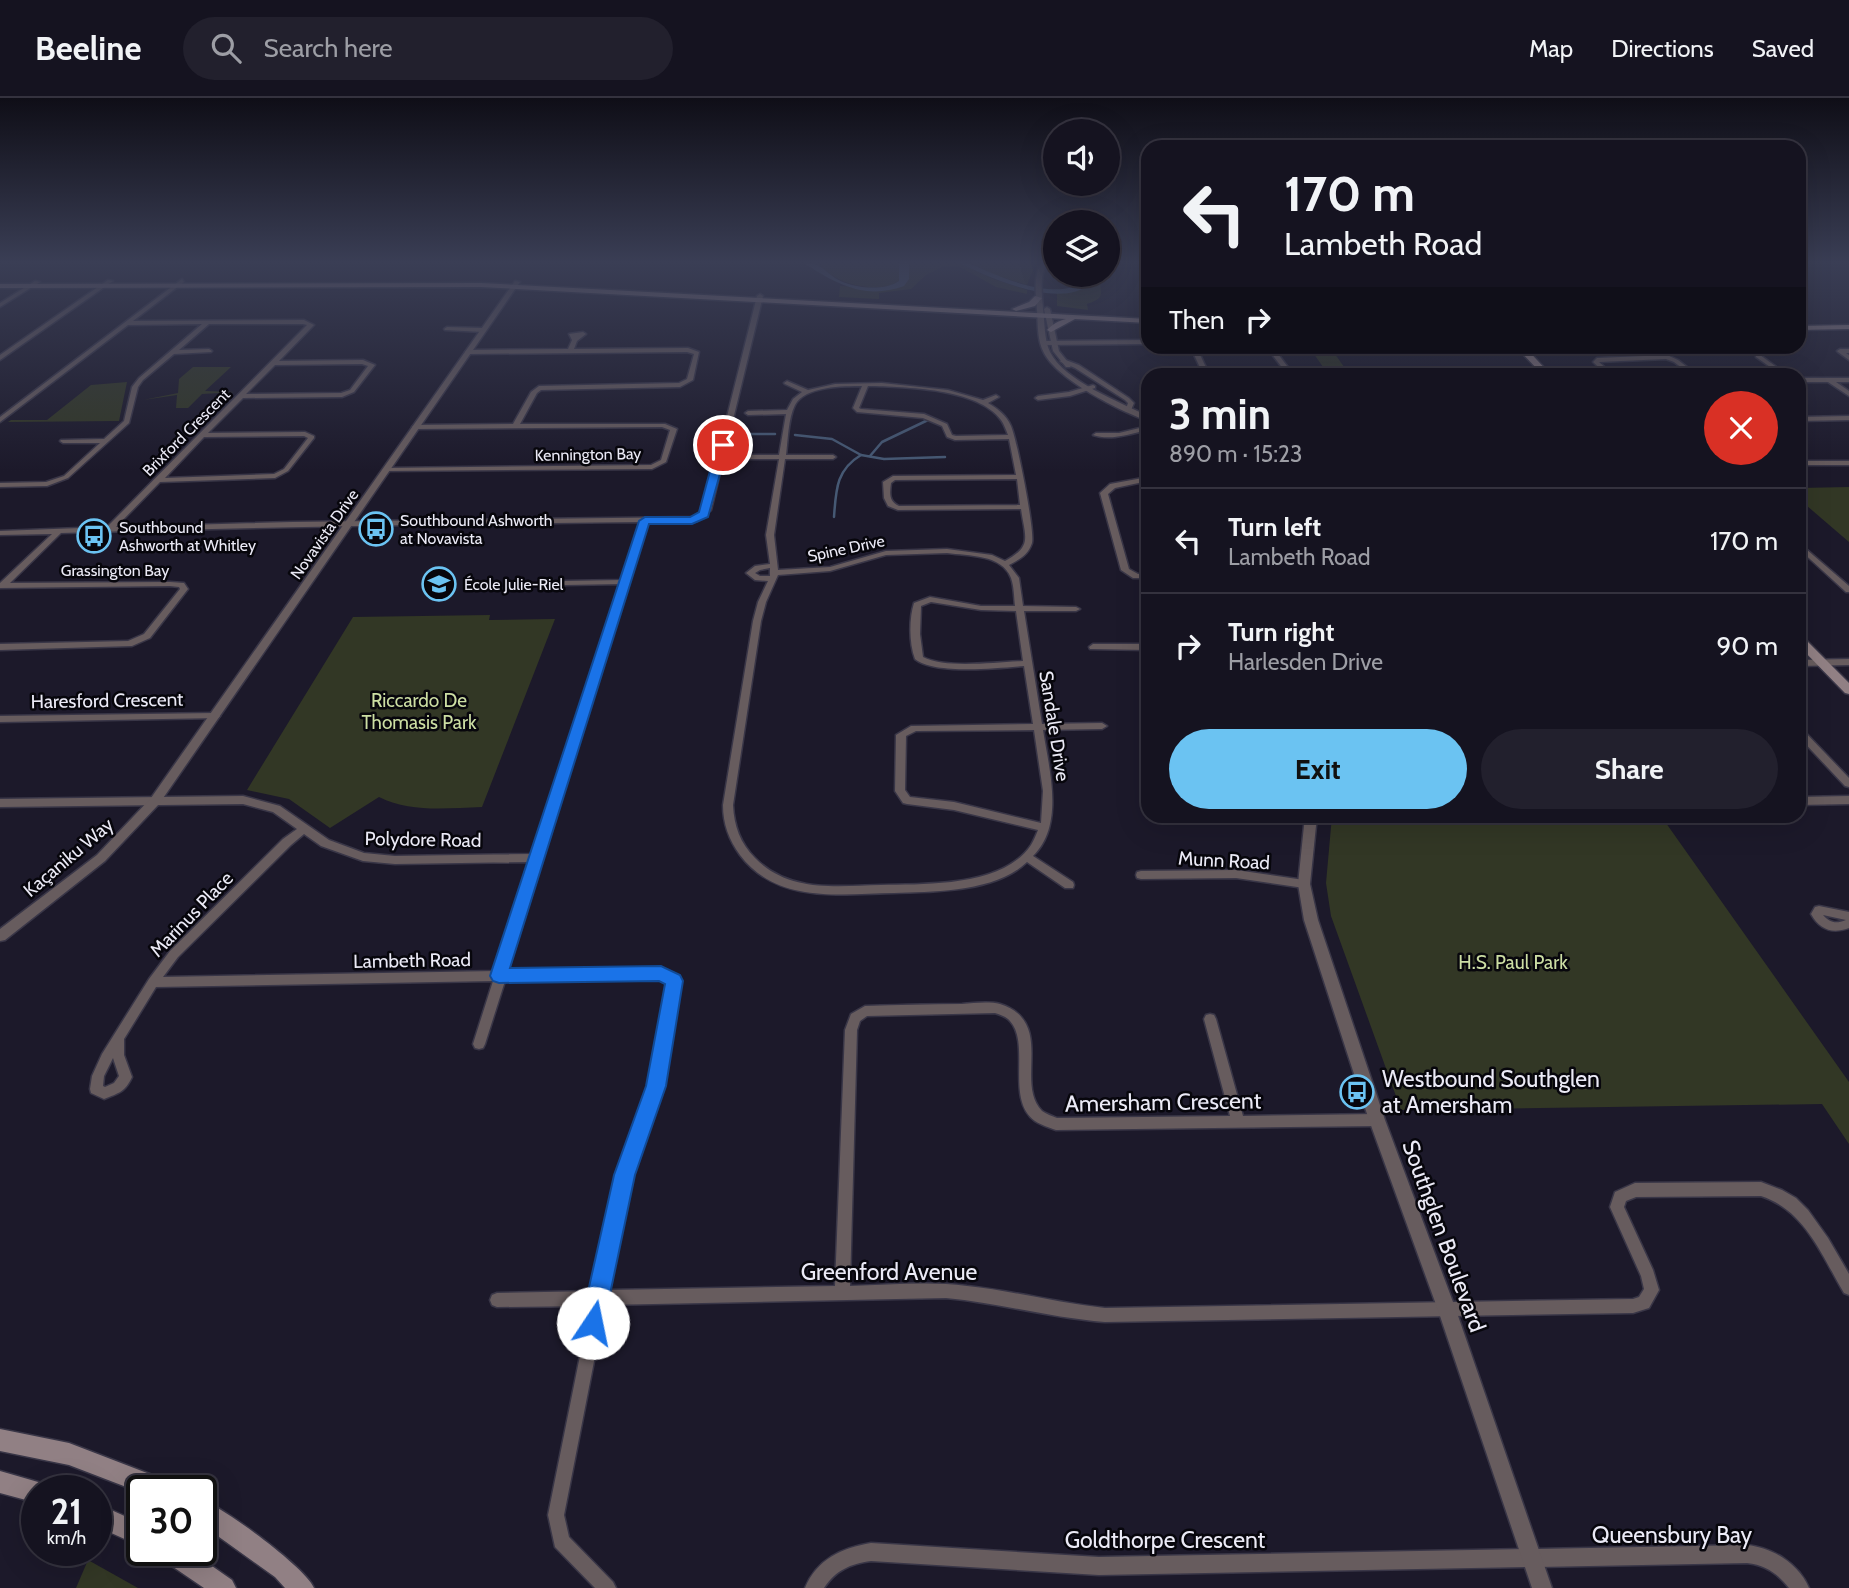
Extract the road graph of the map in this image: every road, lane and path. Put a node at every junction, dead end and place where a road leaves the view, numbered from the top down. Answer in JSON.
{"nodes":[{"id":1,"x":38,"y":332,"type":"edge"},
{"id":2,"x":117,"y":332,"type":"edge"},
{"id":3,"x":197,"y":332,"type":"edge"},
{"id":4,"x":305,"y":332,"type":"edge"},
{"id":5,"x":482,"y":332,"type":"edge"},
{"id":6,"x":750,"y":332,"type":"edge"},
{"id":7,"x":1042,"y":332,"type":"edge"},
{"id":8,"x":1051,"y":332,"type":"edge"},
{"id":9,"x":575,"y":340,"type":"dead end"},
{"id":10,"x":1141,"y":342,"type":"edge"},
{"id":11,"x":1044,"y":343,"type":"junction"},
{"id":12,"x":1055,"y":343,"type":"junction"},
{"id":13,"x":209,"y":351,"type":"dead end"},
{"id":14,"x":570,"y":351,"type":"junction"},
{"id":15,"x":1849,"y":351,"type":"edge"},
{"id":16,"x":173,"y":352,"type":"junction"},
{"id":17,"x":468,"y":352,"type":"junction"},
{"id":18,"x":1522,"y":354,"type":"edge"},
{"id":19,"x":1758,"y":356,"type":"dead end"},
{"id":20,"x":0,"y":358,"type":"edge"},
{"id":21,"x":1849,"y":358,"type":"edge"},
{"id":22,"x":1063,"y":361,"type":"junction"},
{"id":23,"x":274,"y":363,"type":"junction"},
{"id":24,"x":1539,"y":368,"type":"edge"},
{"id":25,"x":1602,"y":368,"type":"edge"},
{"id":26,"x":1686,"y":368,"type":"edge"},
{"id":27,"x":1775,"y":368,"type":"edge"},
{"id":28,"x":1806,"y":380,"type":"edge"},
{"id":29,"x":1829,"y":380,"type":"junction"},
{"id":30,"x":1849,"y":380,"type":"edge"},
{"id":31,"x":787,"y":383,"type":"dead end"},
{"id":32,"x":866,"y":386,"type":"junction"},
{"id":33,"x":1094,"y":389,"type":"junction"},
{"id":34,"x":807,"y":392,"type":"junction"},
{"id":35,"x":1849,"y":394,"type":"edge"},
{"id":36,"x":242,"y":396,"type":"junction"},
{"id":37,"x":996,"y":397,"type":"dead end"},
{"id":38,"x":1038,"y":398,"type":"dead end"},
{"id":39,"x":983,"y":403,"type":"junction"},
{"id":40,"x":1129,"y":409,"type":"junction"},
{"id":41,"x":748,"y":412,"type":"dead end"},
{"id":42,"x":789,"y":412,"type":"junction"},
{"id":43,"x":1141,"y":415,"type":"edge"},
{"id":44,"x":2,"y":418,"type":"edge"},
{"id":45,"x":1849,"y":418,"type":"edge"},
{"id":46,"x":1806,"y":419,"type":"edge"},
{"id":47,"x":515,"y":426,"type":"junction"},
{"id":48,"x":415,"y":427,"type":"junction"},
{"id":49,"x":1141,"y":430,"type":"edge"},
{"id":50,"x":203,"y":435,"type":"junction"},
{"id":51,"x":1096,"y":435,"type":"dead end"},
{"id":52,"x":1012,"y":437,"type":"junction"},
{"id":53,"x":63,"y":441,"type":"dead end"},
{"id":54,"x":106,"y":441,"type":"junction"},
{"id":55,"x":738,"y":457,"type":"dead end"},
{"id":56,"x":782,"y":457,"type":"junction"},
{"id":57,"x":833,"y":457,"type":"dead end"},
{"id":58,"x":1806,"y":463,"type":"edge"},
{"id":59,"x":1849,"y":463,"type":"edge"},
{"id":60,"x":386,"y":470,"type":"junction"},
{"id":61,"x":1018,"y":477,"type":"junction"},
{"id":62,"x":158,"y":480,"type":"junction"},
{"id":63,"x":1141,"y":480,"type":"edge"},
{"id":64,"x":0,"y":485,"type":"edge"},
{"id":65,"x":1023,"y":507,"type":"junction"},
{"id":66,"x":645,"y":521,"type":"junction"},
{"id":67,"x":348,"y":524,"type":"junction"},
{"id":68,"x":108,"y":531,"type":"junction"},
{"id":69,"x":58,"y":532,"type":"junction"},
{"id":70,"x":0,"y":533,"type":"edge"},
{"id":71,"x":1806,"y":551,"type":"edge"},
{"id":72,"x":1005,"y":564,"type":"junction"},
{"id":73,"x":774,"y":572,"type":"junction"},
{"id":74,"x":1141,"y":576,"type":"edge"},
{"id":75,"x":626,"y":582,"type":"junction"},
{"id":76,"x":565,"y":583,"type":"dead end"},
{"id":77,"x":1,"y":586,"type":"edge"},
{"id":78,"x":1849,"y":590,"type":"edge"},
{"id":79,"x":1021,"y":609,"type":"junction"},
{"id":80,"x":1076,"y":609,"type":"dead end"},
{"id":81,"x":1806,"y":646,"type":"edge"},
{"id":82,"x":0,"y":647,"type":"edge"},
{"id":83,"x":1093,"y":647,"type":"dead end"},
{"id":84,"x":1141,"y":648,"type":"edge"},
{"id":85,"x":1849,"y":662,"type":"edge"},
{"id":86,"x":1028,"y":663,"type":"junction"},
{"id":87,"x":1806,"y":663,"type":"edge"},
{"id":88,"x":1822,"y":663,"type":"junction"},
{"id":89,"x":1849,"y":690,"type":"edge"},
{"id":90,"x":215,"y":716,"type":"junction"},
{"id":91,"x":0,"y":719,"type":"edge"},
{"id":92,"x":1038,"y":726,"type":"junction"},
{"id":93,"x":1102,"y":726,"type":"dead end"},
{"id":94,"x":1806,"y":738,"type":"edge"},
{"id":95,"x":1849,"y":784,"type":"edge"},
{"id":96,"x":1849,"y":800,"type":"edge"},
{"id":97,"x":155,"y":801,"type":"junction"},
{"id":98,"x":1806,"y":801,"type":"edge"},
{"id":99,"x":0,"y":803,"type":"edge"},
{"id":100,"x":1310,"y":823,"type":"edge"},
{"id":101,"x":305,"y":828,"type":"junction"},
{"id":102,"x":1045,"y":828,"type":"junction"},
{"id":103,"x":1027,"y":857,"type":"junction"},
{"id":104,"x":537,"y":858,"type":"junction"},
{"id":105,"x":1141,"y":875,"type":"dead end"},
{"id":106,"x":1304,"y":884,"type":"junction"},
{"id":107,"x":1069,"y":885,"type":"dead end"},
{"id":108,"x":1849,"y":916,"type":"edge"},
{"id":109,"x":1849,"y":923,"type":"edge"},
{"id":110,"x":0,"y":936,"type":"edge"},
{"id":111,"x":499,"y":976,"type":"junction"},
{"id":112,"x":153,"y":982,"type":"junction"},
{"id":113,"x":1210,"y":1019,"type":"dead end"},
{"id":114,"x":118,"y":1038,"type":"dead end"},
{"id":115,"x":479,"y":1044,"type":"dead end"},
{"id":116,"x":1377,"y":1120,"type":"junction"},
{"id":117,"x":1238,"y":1122,"type":"junction"},
{"id":118,"x":1849,"y":1288,"type":"edge"},
{"id":119,"x":842,"y":1294,"type":"junction"},
{"id":120,"x":598,"y":1298,"type":"junction"},
{"id":121,"x":497,"y":1300,"type":"dead end"},
{"id":122,"x":1447,"y":1310,"type":"junction"},
{"id":123,"x":0,"y":1440,"type":"edge"},
{"id":124,"x":126,"y":1476,"type":"edge"},
{"id":125,"x":0,"y":1482,"type":"edge"},
{"id":126,"x":21,"y":1488,"type":"edge"},
{"id":127,"x":217,"y":1521,"type":"edge"},
{"id":128,"x":1532,"y":1558,"type":"junction"},
{"id":129,"x":192,"y":1566,"type":"edge"},
{"id":130,"x":224,"y":1588,"type":"edge"},
{"id":131,"x":302,"y":1588,"type":"edge"},
{"id":132,"x":607,"y":1588,"type":"edge"},
{"id":133,"x":814,"y":1588,"type":"edge"},
{"id":134,"x":1542,"y":1588,"type":"edge"},
{"id":135,"x":1800,"y":1588,"type":"edge"}],
"edges":[{"from":1,"to":20,"type":"street"},
{"from":2,"to":44,"type":"street"},
{"from":3,"to":16,"type":"street"},
{"from":4,"to":23,"type":"street","name":"Brixford Crescent"},
{"from":5,"to":17,"type":"street","name":"Novavista Drive"},
{"from":6,"to":66,"type":"street"},
{"from":7,"to":11,"type":"street"},
{"from":8,"to":12,"type":"street"},
{"from":9,"to":14,"type":"street"},
{"from":10,"to":12,"type":"street"},
{"from":11,"to":12,"type":"street"},
{"from":11,"to":33,"type":"street"},
{"from":12,"to":22,"type":"street"},
{"from":13,"to":16,"type":"street"},
{"from":14,"to":17,"type":"street"},
{"from":14,"to":47,"type":"street"},
{"from":15,"to":21,"type":"street"},
{"from":16,"to":54,"type":"street"},
{"from":17,"to":48,"type":"street","name":"Novavista Drive"},
{"from":18,"to":24,"type":"main road"},
{"from":19,"to":27,"type":"street"},
{"from":22,"to":33,"type":"street"},
{"from":22,"to":40,"type":"street"},
{"from":23,"to":36,"type":"street","name":"Brixford Crescent"},
{"from":23,"to":36,"type":"street"},
{"from":25,"to":26,"type":"street"},
{"from":28,"to":29,"type":"street"},
{"from":29,"to":30,"type":"street"},
{"from":29,"to":35,"type":"street"},
{"from":31,"to":34,"type":"street"},
{"from":32,"to":34,"type":"street"},
{"from":32,"to":39,"type":"street"},
{"from":32,"to":52,"type":"street"},
{"from":33,"to":38,"type":"street"},
{"from":33,"to":40,"type":"street"},
{"from":34,"to":42,"type":"street"},
{"from":36,"to":50,"type":"street","name":"Brixford Crescent"},
{"from":37,"to":39,"type":"street"},
{"from":39,"to":52,"type":"street"},
{"from":40,"to":43,"type":"street"},
{"from":41,"to":42,"type":"street"},
{"from":42,"to":56,"type":"street"},
{"from":45,"to":46,"type":"street"},
{"from":47,"to":48,"type":"street","name":"Kennington Bay"},
{"from":47,"to":60,"type":"street","name":"Kennington Bay"},
{"from":48,"to":60,"type":"street","name":"Novavista Drive"},
{"from":49,"to":51,"type":"street"},
{"from":50,"to":62,"type":"street","name":"Brixford Crescent"},
{"from":50,"to":62,"type":"street"},
{"from":52,"to":61,"type":"street"},
{"from":53,"to":54,"type":"street"},
{"from":54,"to":64,"type":"street"},
{"from":55,"to":56,"type":"street"},
{"from":56,"to":57,"type":"street"},
{"from":56,"to":73,"type":"street"},
{"from":58,"to":59,"type":"street"},
{"from":60,"to":67,"type":"street","name":"Novavista Drive"},
{"from":61,"to":65,"type":"street"},
{"from":61,"to":65,"type":"street"},
{"from":62,"to":68,"type":"street","name":"Brixford Crescent"},
{"from":63,"to":74,"type":"street"},
{"from":65,"to":72,"type":"street"},
{"from":66,"to":67,"type":"street"},
{"from":66,"to":75,"type":"street"},
{"from":67,"to":68,"type":"street"},
{"from":67,"to":90,"type":"street","name":"Novavista Drive"},
{"from":68,"to":69,"type":"street"},
{"from":69,"to":70,"type":"street"},
{"from":69,"to":77,"type":"street"},
{"from":71,"to":78,"type":"street"},
{"from":72,"to":73,"type":"street","name":"Spine Drive"},
{"from":72,"to":79,"type":"street","name":"Sandale Drive"},
{"from":73,"to":103,"type":"street","name":"Sandale Drive"},
{"from":75,"to":76,"type":"street"},
{"from":75,"to":104,"type":"street"},
{"from":77,"to":82,"type":"street","name":"Grassington Bay"},
{"from":79,"to":80,"type":"street"},
{"from":79,"to":86,"type":"street","name":"Sandale Drive"},
{"from":79,"to":86,"type":"street"},
{"from":81,"to":88,"type":"main road"},
{"from":83,"to":84,"type":"street"},
{"from":85,"to":88,"type":"street"},
{"from":86,"to":92,"type":"street","name":"Sandale Drive"},
{"from":87,"to":88,"type":"street"},
{"from":88,"to":89,"type":"main road"},
{"from":90,"to":91,"type":"street","name":"Haresford Crescent"},
{"from":90,"to":97,"type":"street","name":"Novavista Drive"},
{"from":92,"to":93,"type":"street"},
{"from":92,"to":102,"type":"street","name":"Sandale Drive"},
{"from":92,"to":102,"type":"street"},
{"from":94,"to":95,"type":"street"},
{"from":96,"to":98,"type":"street"},
{"from":97,"to":99,"type":"street","name":"Polydore Road"},
{"from":97,"to":101,"type":"street","name":"Polydore Road"},
{"from":97,"to":110,"type":"street","name":"Kaçaniku Way"},
{"from":100,"to":106,"type":"street","name":"Southglen Boulevard"},
{"from":101,"to":104,"type":"street","name":"Polydore Road"},
{"from":101,"to":112,"type":"street","name":"Marinus Place"},
{"from":102,"to":103,"type":"street","name":"Sandale Drive"},
{"from":103,"to":107,"type":"street"},
{"from":104,"to":111,"type":"street"},
{"from":105,"to":106,"type":"street","name":"Munn Road"},
{"from":106,"to":116,"type":"street","name":"Southglen Boulevard"},
{"from":108,"to":109,"type":"street"},
{"from":111,"to":112,"type":"street","name":"Lambeth Road"},
{"from":111,"to":115,"type":"street"},
{"from":111,"to":120,"type":"street","name":"Lambeth Road"},
{"from":112,"to":114,"type":"street","name":"Marinus Place"},
{"from":113,"to":117,"type":"street"},
{"from":116,"to":117,"type":"street","name":"Amersham Crescent"},
{"from":116,"to":122,"type":"street","name":"Southglen Boulevard"},
{"from":117,"to":119,"type":"street","name":"Amersham Crescent"},
{"from":118,"to":122,"type":"street"},
{"from":119,"to":120,"type":"street","name":"Greenford Avenue"},
{"from":119,"to":122,"type":"street","name":"Greenford Avenue"},
{"from":120,"to":121,"type":"street","name":"Greenford Avenue"},
{"from":120,"to":132,"type":"street"},
{"from":122,"to":128,"type":"street","name":"Southglen Boulevard"},
{"from":123,"to":124,"type":"main road"},
{"from":125,"to":126,"type":"main road"},
{"from":127,"to":131,"type":"main road"},
{"from":128,"to":133,"type":"street","name":"Goldthorpe Crescent"},
{"from":128,"to":134,"type":"street","name":"Southglen Boulevard"},
{"from":128,"to":135,"type":"street","name":"Queensbury Bay"},
{"from":129,"to":130,"type":"main road"}]}
